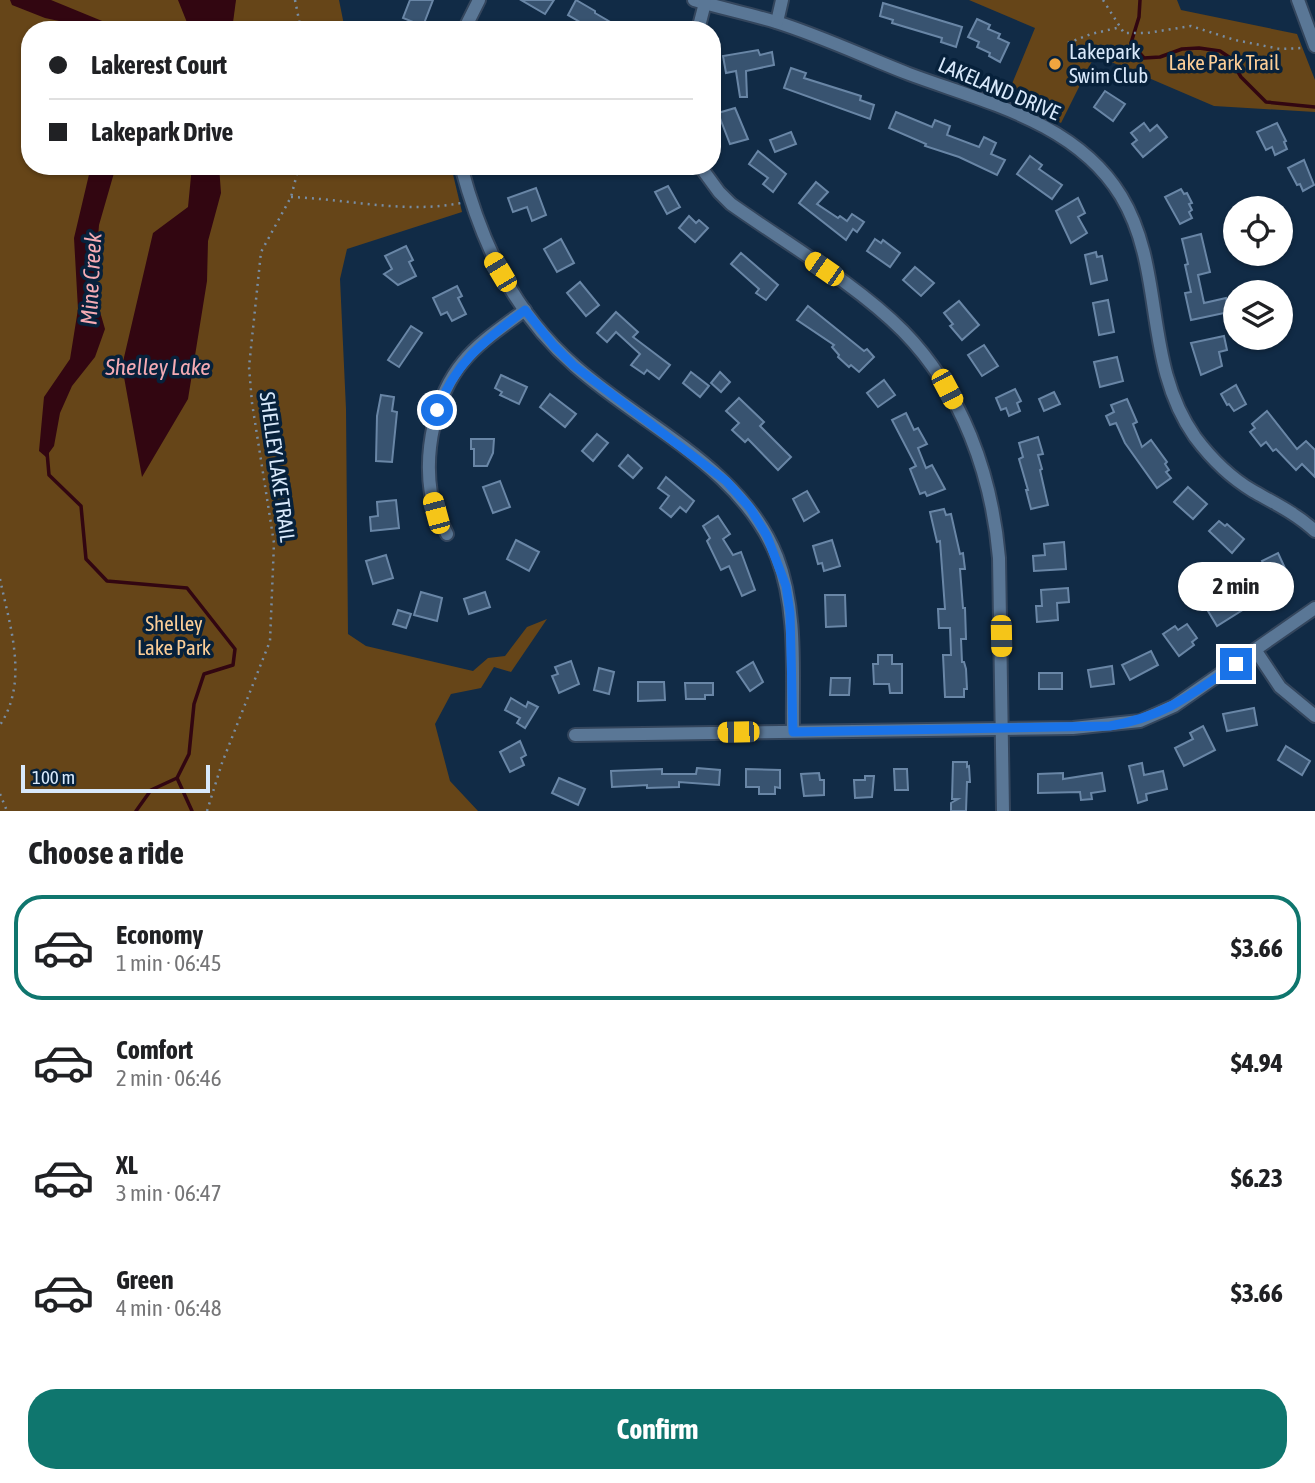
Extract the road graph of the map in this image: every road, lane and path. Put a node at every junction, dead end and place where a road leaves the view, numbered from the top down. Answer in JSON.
{"nodes":[{"id":1,"x":295,"y":0,"type":"edge"},
{"id":2,"x":479,"y":0,"type":"edge"},
{"id":3,"x":782,"y":0,"type":"edge"},
{"id":4,"x":1103,"y":0,"type":"edge"},
{"id":5,"x":1298,"y":0,"type":"edge"},
{"id":6,"x":699,"y":2,"type":"edge"},
{"id":7,"x":299,"y":21,"type":"edge"},
{"id":8,"x":468,"y":21,"type":"edge"},
{"id":9,"x":698,"y":21,"type":"edge"},
{"id":10,"x":777,"y":22,"type":"junction"},
{"id":11,"x":1121,"y":27,"type":"junction"},
{"id":12,"x":1068,"y":43,"type":"dead end"},
{"id":13,"x":1310,"y":47,"type":"edge"},
{"id":14,"x":296,"y":175,"type":"edge"},
{"id":15,"x":463,"y":175,"type":"edge"},
{"id":16,"x":707,"y":175,"type":"edge"},
{"id":17,"x":290,"y":197,"type":"junction"},
{"id":18,"x":470,"y":201,"type":"junction"},
{"id":19,"x":525,"y":310,"type":"junction"},
{"id":20,"x":1315,"y":531,"type":"edge"},
{"id":21,"x":447,"y":534,"type":"dead end"},
{"id":22,"x":0,"y":579,"type":"edge"},
{"id":23,"x":1315,"y":608,"type":"edge"},
{"id":24,"x":1256,"y":651,"type":"junction"},
{"id":25,"x":1315,"y":716,"type":"edge"},
{"id":26,"x":0,"y":725,"type":"edge"},
{"id":27,"x":1003,"y":729,"type":"junction"},
{"id":28,"x":793,"y":732,"type":"junction"},
{"id":29,"x":575,"y":735,"type":"dead end"},
{"id":30,"x":0,"y":794,"type":"edge"},
{"id":31,"x":7,"y":811,"type":"edge"},
{"id":32,"x":207,"y":811,"type":"edge"},
{"id":33,"x":1003,"y":811,"type":"edge"}],
"edges":[{"from":1,"to":7,"type":"path"},
{"from":2,"to":8,"type":"street"},
{"from":3,"to":10,"type":"street"},
{"from":4,"to":11,"type":"path"},
{"from":5,"to":13,"type":"street"},
{"from":6,"to":9,"type":"street"},
{"from":6,"to":10,"type":"street","name":"LAKELAND DRIVE"},
{"from":10,"to":20,"type":"street","name":"LAKELAND DRIVE"},
{"from":11,"to":12,"type":"path"},
{"from":11,"to":13,"type":"path"},
{"from":14,"to":17,"type":"path","name":"SHELLEY LAKE TRAIL"},
{"from":15,"to":18,"type":"street"},
{"from":16,"to":27,"type":"street"},
{"from":17,"to":18,"type":"path"},
{"from":17,"to":32,"type":"path","name":"SHELLEY LAKE TRAIL"},
{"from":18,"to":19,"type":"street"},
{"from":19,"to":21,"type":"street"},
{"from":19,"to":28,"type":"street"},
{"from":22,"to":26,"type":"path"},
{"from":23,"to":24,"type":"street"},
{"from":24,"to":25,"type":"street"},
{"from":24,"to":27,"type":"street"},
{"from":27,"to":28,"type":"street"},
{"from":27,"to":33,"type":"street"},
{"from":28,"to":29,"type":"street"},
{"from":30,"to":31,"type":"path"}]}
